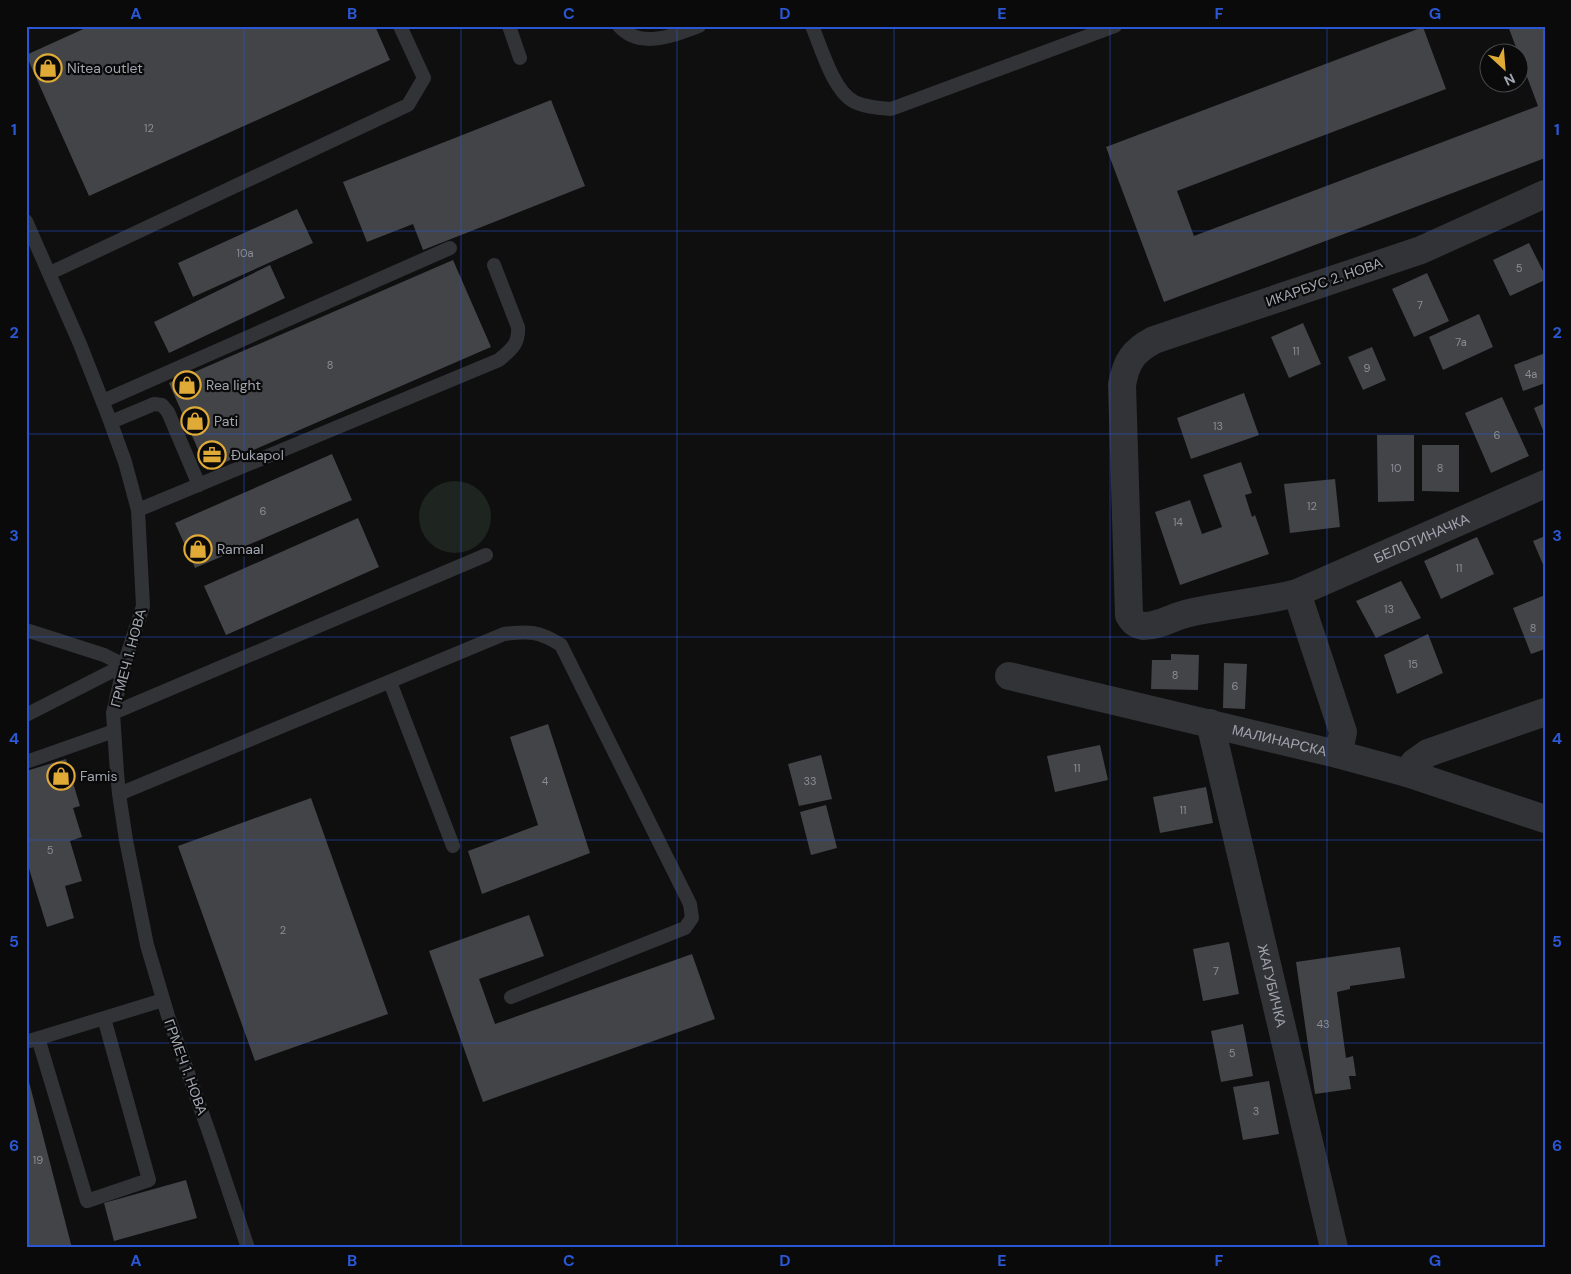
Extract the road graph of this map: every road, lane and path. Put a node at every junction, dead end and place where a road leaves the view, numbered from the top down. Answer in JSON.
{"nodes":[{"id":1,"x":400,"y":26,"type":"edge"},
{"id":2,"x":509,"y":26,"type":"edge"},
{"id":3,"x":619,"y":26,"type":"edge"},
{"id":4,"x":700,"y":26,"type":"edge"},
{"id":5,"x":812,"y":26,"type":"edge"},
{"id":6,"x":1115,"y":26,"type":"edge"},
{"id":7,"x":520,"y":58,"type":"dead end"},
{"id":8,"x":1545,"y":194,"type":"edge"},
{"id":9,"x":26,"y":221,"type":"edge"},
{"id":10,"x":450,"y":248,"type":"dead end"},
{"id":11,"x":494,"y":264,"type":"dead end"},
{"id":12,"x":50,"y":273,"type":"junction"},
{"id":13,"x":103,"y":401,"type":"junction"},
{"id":14,"x":111,"y":422,"type":"junction"},
{"id":15,"x":199,"y":484,"type":"junction"},
{"id":16,"x":1545,"y":484,"type":"edge"},
{"id":17,"x":138,"y":510,"type":"junction"},
{"id":18,"x":486,"y":556,"type":"dead end"},
{"id":19,"x":1297,"y":593,"type":"junction"},
{"id":20,"x":1140,"y":625,"type":"joint"},
{"id":21,"x":26,"y":630,"type":"edge"},
{"id":22,"x":124,"y":665,"type":"junction"},
{"id":23,"x":1009,"y":676,"type":"dead end"},
{"id":24,"x":390,"y":682,"type":"junction"},
{"id":25,"x":1545,"y":712,"type":"edge"},
{"id":26,"x":113,"y":713,"type":"junction"},
{"id":27,"x":26,"y":715,"type":"edge"},
{"id":28,"x":1210,"y":723,"type":"junction"},
{"id":29,"x":114,"y":731,"type":"junction"},
{"id":30,"x":1337,"y":754,"type":"junction"},
{"id":31,"x":26,"y":762,"type":"edge"},
{"id":32,"x":1408,"y":773,"type":"junction"},
{"id":33,"x":119,"y":794,"type":"junction"},
{"id":34,"x":1545,"y":819,"type":"edge"},
{"id":35,"x":453,"y":846,"type":"dead end"},
{"id":36,"x":511,"y":997,"type":"dead end"},
{"id":37,"x":163,"y":1000,"type":"junction"},
{"id":38,"x":104,"y":1018,"type":"junction"},
{"id":39,"x":32,"y":1040,"type":"edge"},
{"id":40,"x":248,"y":1248,"type":"edge"},
{"id":41,"x":1334,"y":1248,"type":"edge"}],
"edges":[{"from":1,"to":12,"type":"lane"},
{"from":2,"to":7,"type":"lane"},
{"from":3,"to":4,"type":"lane"},
{"from":5,"to":6,"type":"lane"},
{"from":8,"to":20,"type":"street","name":"ИКАРБУС 2. НОВА"},
{"from":9,"to":12,"type":"lane","name":"ГРМЕЧ 1. НОВА"},
{"from":10,"to":13,"type":"lane"},
{"from":11,"to":15,"type":"lane"},
{"from":12,"to":13,"type":"lane","name":"ГРМЕЧ 1. НОВА"},
{"from":13,"to":14,"type":"lane","name":"ГРМЕЧ 1. НОВА"},
{"from":14,"to":15,"type":"lane"},
{"from":14,"to":17,"type":"lane","name":"ГРМЕЧ 1. НОВА"},
{"from":15,"to":17,"type":"lane"},
{"from":16,"to":19,"type":"street","name":"БЕЛОТИНАЧКА"},
{"from":17,"to":22,"type":"lane","name":"ГРМЕЧ 1. НОВА"},
{"from":18,"to":26,"type":"lane"},
{"from":19,"to":20,"type":"street","name":"БЕЛОТИНАЧКА"},
{"from":19,"to":30,"type":"street"},
{"from":21,"to":22,"type":"lane"},
{"from":22,"to":26,"type":"lane","name":"ГРМЕЧ 1. НОВА"},
{"from":22,"to":27,"type":"lane"},
{"from":23,"to":28,"type":"street","name":"МАЛИНАРСКА"},
{"from":24,"to":33,"type":"lane"},
{"from":24,"to":35,"type":"lane"},
{"from":24,"to":36,"type":"lane"},
{"from":25,"to":32,"type":"street"},
{"from":26,"to":29,"type":"lane","name":"ГРМЕЧ 1. НОВА"},
{"from":28,"to":30,"type":"street","name":"МАЛИНАРСКА"},
{"from":28,"to":41,"type":"street","name":"ЖАГУБИЧКА"},
{"from":29,"to":31,"type":"lane"},
{"from":29,"to":33,"type":"lane","name":"ГРМЕЧ 1. НОВА"},
{"from":30,"to":32,"type":"street","name":"МАЛИНАРСКА"},
{"from":32,"to":34,"type":"street","name":"МАЛИНАРСКА"},
{"from":33,"to":37,"type":"lane","name":"ГРМЕЧ 1. НОВА"},
{"from":37,"to":38,"type":"lane"},
{"from":37,"to":40,"type":"lane","name":"ГРМЕЧ 1. НОВА"},
{"from":38,"to":39,"type":"lane"},
{"from":38,"to":39,"type":"lane"}]}
